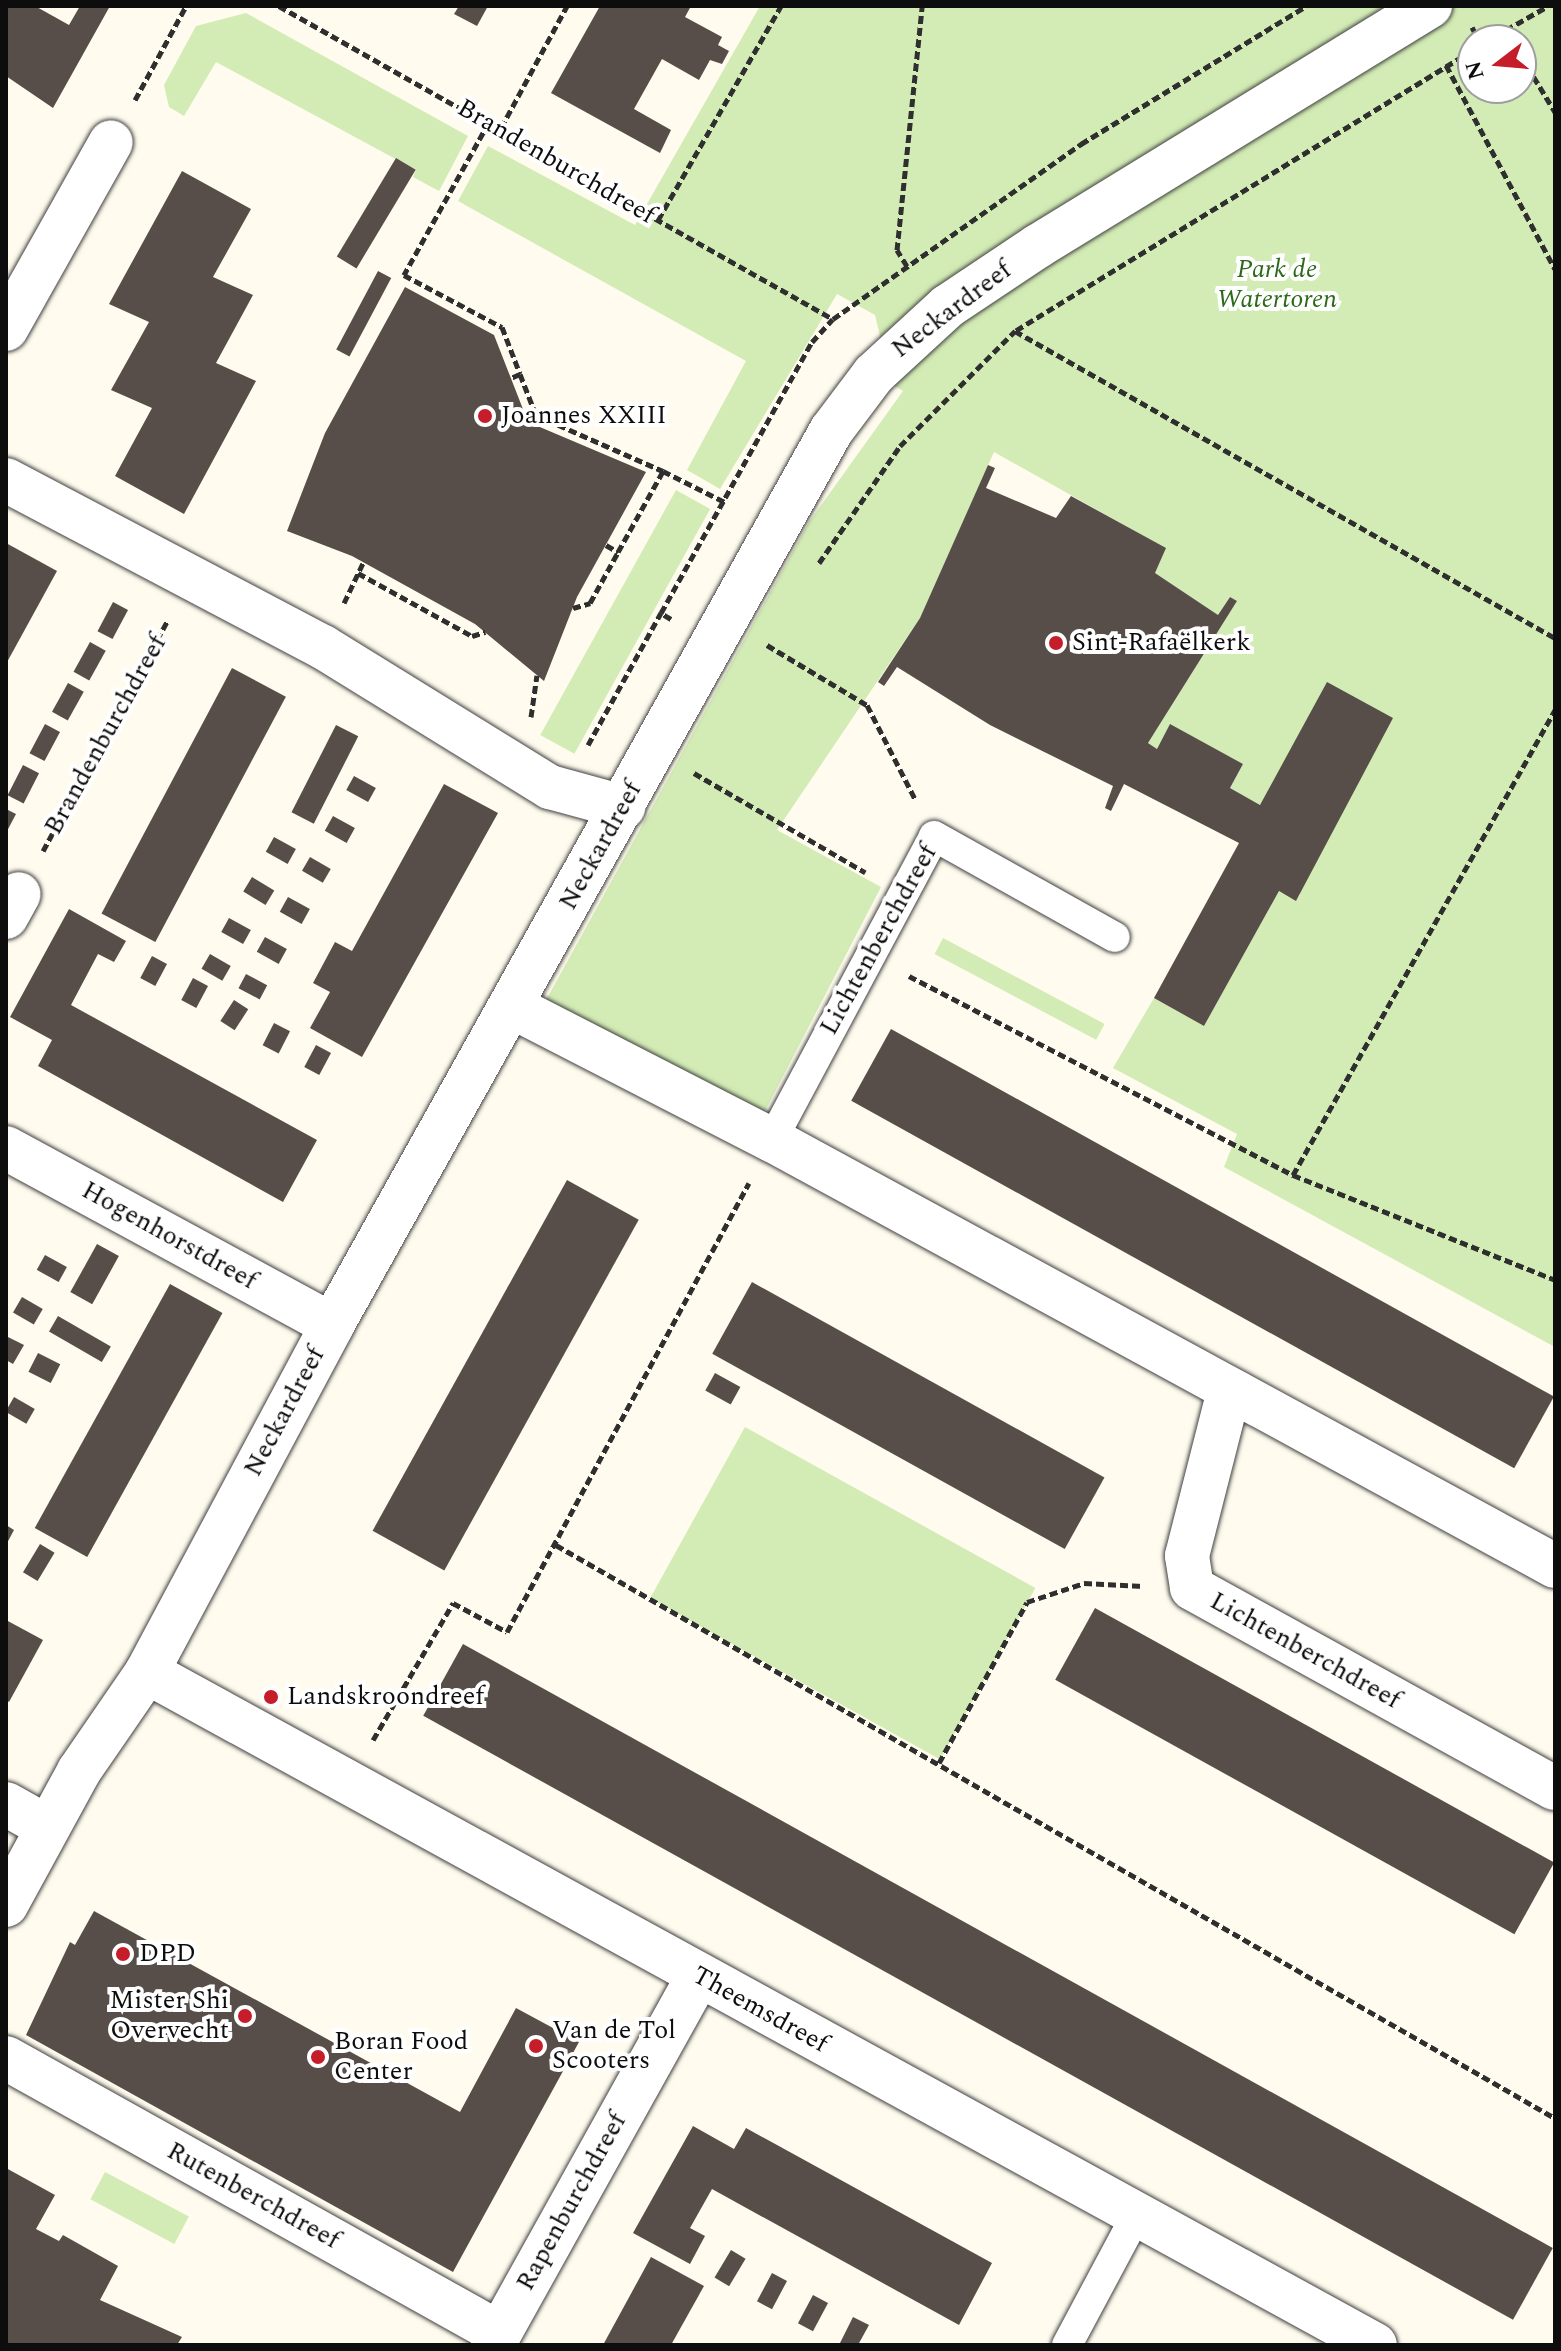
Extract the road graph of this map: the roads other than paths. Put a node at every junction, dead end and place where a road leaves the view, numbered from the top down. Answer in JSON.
{"nodes":[{"id":1,"x":1423,"y":11,"type":"edge"},
{"id":2,"x":111,"y":142,"type":"road end"},
{"id":3,"x":6,"y":329,"type":"edge"},
{"id":4,"x":6,"y":480,"type":"edge"},
{"id":5,"x":623,"y":807,"type":"junction"},
{"id":6,"x":1115,"y":937,"type":"dead end"},
{"id":7,"x":513,"y":1007,"type":"junction"},
{"id":8,"x":772,"y":1140,"type":"junction"},
{"id":9,"x":6,"y":1148,"type":"edge"},
{"id":10,"x":332,"y":1325,"type":"junction"},
{"id":11,"x":1229,"y":1391,"type":"junction"},
{"id":12,"x":1555,"y":1566,"type":"edge"},
{"id":13,"x":147,"y":1672,"type":"junction"},
{"id":14,"x":1555,"y":1788,"type":"edge"},
{"id":15,"x":6,"y":1804,"type":"edge"},
{"id":16,"x":47,"y":1827,"type":"junction"},
{"id":17,"x":6,"y":1905,"type":"edge"},
{"id":18,"x":698,"y":1976,"type":"junction"},
{"id":19,"x":6,"y":2058,"type":"edge"},
{"id":20,"x":1137,"y":2214,"type":"junction"},
{"id":21,"x":496,"y":2339,"type":"edge"},
{"id":22,"x":1067,"y":2345,"type":"edge"},
{"id":23,"x":1375,"y":2345,"type":"edge"}],
"edges":[{"from":1,"to":5,"type":"street","name":"Neckardreef"},
{"from":2,"to":3,"type":"street"},
{"from":4,"to":5,"type":"street"},
{"from":5,"to":7,"type":"street","name":"Neckardreef"},
{"from":6,"to":8,"type":"lane","name":"Lichtenberchdreef"},
{"from":7,"to":8,"type":"street"},
{"from":7,"to":10,"type":"street","name":"Neckardreef"},
{"from":8,"to":11,"type":"street"},
{"from":9,"to":10,"type":"street","name":"Hogenhorstdreef"},
{"from":10,"to":13,"type":"street","name":"Neckardreef"},
{"from":11,"to":12,"type":"street"},
{"from":11,"to":14,"type":"street","name":"Lichtenberchdreef"},
{"from":13,"to":16,"type":"street","name":"Neckardreef"},
{"from":13,"to":18,"type":"street","name":"Theemsdreef"},
{"from":15,"to":16,"type":"street"},
{"from":16,"to":17,"type":"street","name":"Neckardreef"},
{"from":18,"to":20,"type":"street","name":"Theemsdreef"},
{"from":18,"to":21,"type":"street","name":"Rapenburchdreef"},
{"from":19,"to":21,"type":"street","name":"Rutenberchdreef"},
{"from":20,"to":22,"type":"lane"},
{"from":20,"to":23,"type":"street","name":"Theemsdreef"}]}
